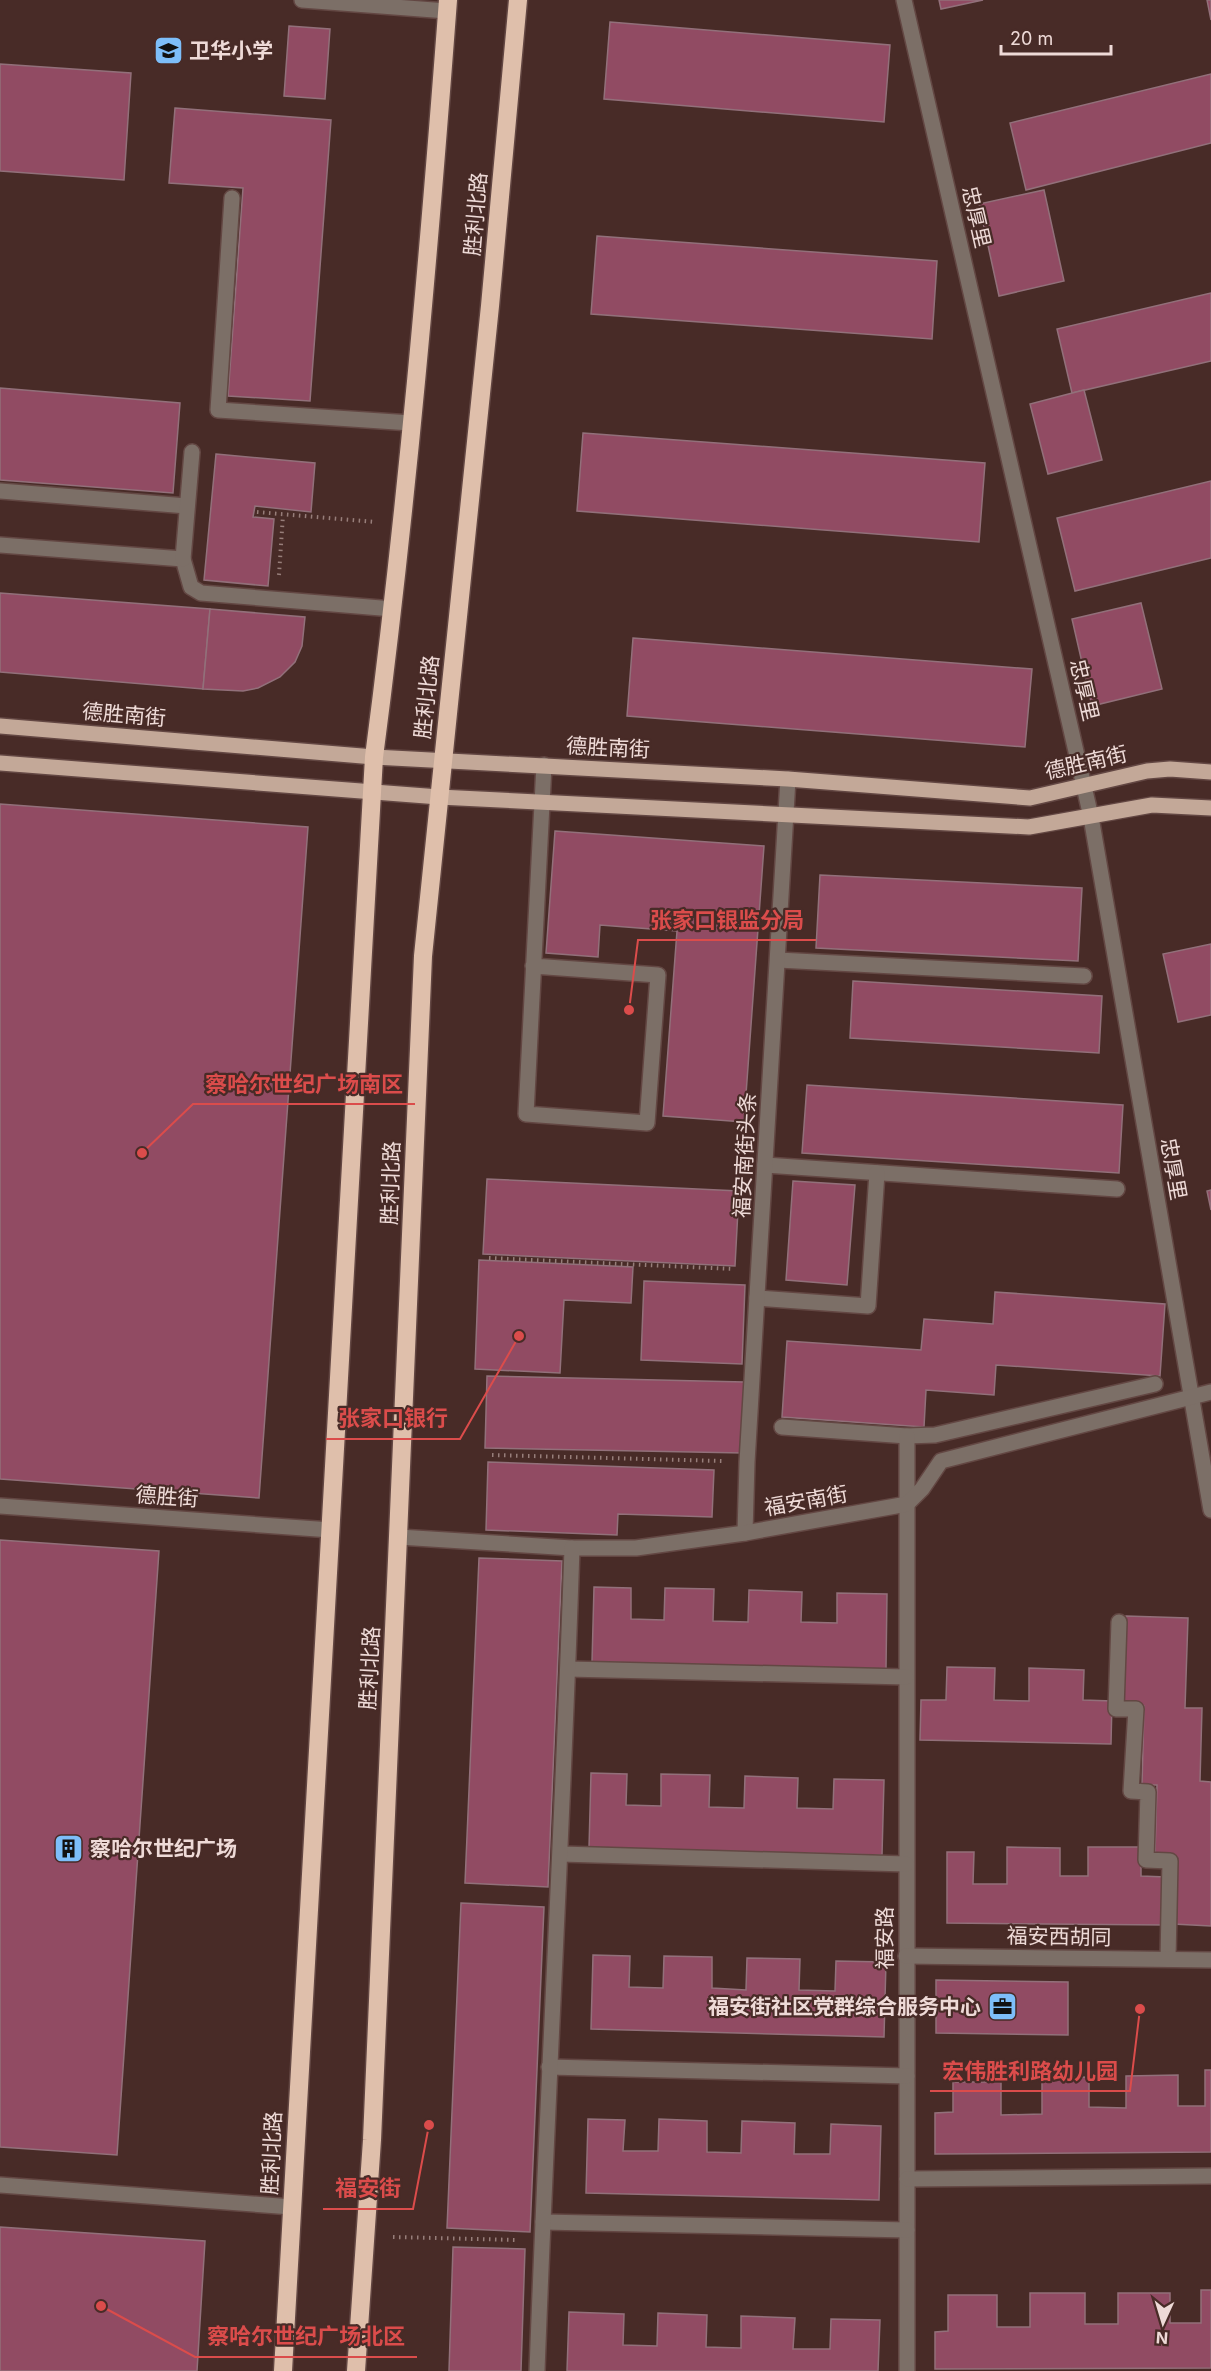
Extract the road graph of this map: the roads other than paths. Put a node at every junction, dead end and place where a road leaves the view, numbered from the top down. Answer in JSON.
{"nodes":[{"id":1,"x":302,"y":0,"type":"edge"},
{"id":2,"x":518,"y":0,"type":"edge"},
{"id":3,"x":904,"y":0,"type":"edge"},
{"id":4,"x":447,"y":5,"type":"edge"},
{"id":5,"x":232,"y":198,"type":"dead end"},
{"id":6,"x":411,"y":423,"type":"junction"},
{"id":7,"x":192,"y":452,"type":"dead end"},
{"id":8,"x":0,"y":491,"type":"edge"},
{"id":9,"x":188,"y":506,"type":"junction"},
{"id":10,"x":0,"y":545,"type":"edge"},
{"id":11,"x":183,"y":559,"type":"junction"},
{"id":12,"x":393,"y":609,"type":"junction"},
{"id":13,"x":0,"y":726,"type":"edge"},
{"id":14,"x":374,"y":757,"type":"junction"},
{"id":15,"x":443,"y":760,"type":"junction"},
{"id":16,"x":0,"y":763,"type":"edge"},
{"id":17,"x":544,"y":765,"type":"junction"},
{"id":18,"x":1211,"y":772,"type":"edge"},
{"id":19,"x":788,"y":779,"type":"junction"},
{"id":20,"x":1084,"y":786,"type":"junction"},
{"id":21,"x":372,"y":792,"type":"junction"},
{"id":22,"x":439,"y":797,"type":"junction"},
{"id":23,"x":542,"y":802,"type":"junction"},
{"id":24,"x":1211,"y":808,"type":"edge"},
{"id":25,"x":786,"y":813,"type":"junction"},
{"id":26,"x":1091,"y":817,"type":"junction"},
{"id":27,"x":778,"y":960,"type":"junction"},
{"id":28,"x":533,"y":966,"type":"junction"},
{"id":29,"x":1084,"y":976,"type":"dead end"},
{"id":30,"x":765,"y":1165,"type":"junction"},
{"id":31,"x":877,"y":1173,"type":"junction"},
{"id":32,"x":1117,"y":1189,"type":"dead end"},
{"id":33,"x":757,"y":1298,"type":"junction"},
{"id":34,"x":1155,"y":1384,"type":"dead end"},
{"id":35,"x":1211,"y":1392,"type":"edge"},
{"id":36,"x":1191,"y":1396,"type":"junction"},
{"id":37,"x":782,"y":1427,"type":"dead end"},
{"id":38,"x":907,"y":1436,"type":"junction"},
{"id":39,"x":906,"y":1504,"type":"junction"},
{"id":40,"x":0,"y":1506,"type":"edge"},
{"id":41,"x":1211,"y":1510,"type":"edge"},
{"id":42,"x":330,"y":1530,"type":"junction"},
{"id":43,"x":745,"y":1533,"type":"junction"},
{"id":44,"x":399,"y":1537,"type":"junction"},
{"id":45,"x":572,"y":1548,"type":"junction"},
{"id":46,"x":1119,"y":1622,"type":"dead end"},
{"id":47,"x":568,"y":1669,"type":"junction"},
{"id":48,"x":906,"y":1677,"type":"junction"},
{"id":49,"x":561,"y":1854,"type":"junction"},
{"id":50,"x":906,"y":1864,"type":"junction"},
{"id":51,"x":906,"y":1956,"type":"junction"},
{"id":52,"x":1168,"y":1959,"type":"junction"},
{"id":53,"x":1211,"y":1960,"type":"edge"},
{"id":54,"x":549,"y":2067,"type":"junction"},
{"id":55,"x":907,"y":2076,"type":"junction"},
{"id":56,"x":1211,"y":2176,"type":"edge"},
{"id":57,"x":907,"y":2179,"type":"junction"},
{"id":58,"x":0,"y":2185,"type":"edge"},
{"id":59,"x":292,"y":2207,"type":"junction"},
{"id":60,"x":543,"y":2222,"type":"junction"},
{"id":61,"x":907,"y":2230,"type":"junction"},
{"id":62,"x":283,"y":2371,"type":"edge"},
{"id":63,"x":356,"y":2371,"type":"edge"},
{"id":64,"x":537,"y":2371,"type":"edge"},
{"id":65,"x":907,"y":2371,"type":"edge"}],
"edges":[{"from":1,"to":4,"type":"street"},
{"from":2,"to":15,"type":"highway","name":"胜利北路"},
{"from":3,"to":20,"type":"street","name":"忠厚里"},
{"from":4,"to":6,"type":"highway","name":"胜利北路"},
{"from":5,"to":6,"type":"street"},
{"from":6,"to":12,"type":"highway","name":"胜利北路"},
{"from":7,"to":9,"type":"street"},
{"from":8,"to":9,"type":"street"},
{"from":9,"to":11,"type":"street"},
{"from":10,"to":11,"type":"street"},
{"from":11,"to":12,"type":"street"},
{"from":12,"to":14,"type":"highway","name":"胜利北路"},
{"from":13,"to":14,"type":"main road","name":"德胜南街"},
{"from":14,"to":15,"type":"main road","name":"德胜南街"},
{"from":14,"to":21,"type":"highway","name":"胜利北路"},
{"from":15,"to":17,"type":"main road","name":"德胜南街"},
{"from":15,"to":22,"type":"highway","name":"胜利北路"},
{"from":16,"to":21,"type":"main road"},
{"from":17,"to":19,"type":"main road","name":"德胜南街"},
{"from":17,"to":23,"type":"street"},
{"from":18,"to":20,"type":"main road","name":"德胜南街"},
{"from":19,"to":20,"type":"main road","name":"德胜南街"},
{"from":19,"to":25,"type":"street","name":"福安南街头条"},
{"from":20,"to":26,"type":"street","name":"忠厚里"},
{"from":21,"to":22,"type":"main road"},
{"from":21,"to":42,"type":"highway","name":"胜利北路"},
{"from":22,"to":23,"type":"main road"},
{"from":22,"to":44,"type":"highway","name":"胜利北路"},
{"from":23,"to":25,"type":"main road"},
{"from":23,"to":28,"type":"street"},
{"from":24,"to":26,"type":"main road"},
{"from":25,"to":26,"type":"main road"},
{"from":25,"to":27,"type":"street","name":"福安南街头条"},
{"from":26,"to":36,"type":"street","name":"忠厚里"},
{"from":27,"to":29,"type":"street"},
{"from":27,"to":30,"type":"street","name":"福安南街头条"},
{"from":28,"to":28,"type":"street"},
{"from":30,"to":31,"type":"street"},
{"from":30,"to":33,"type":"street","name":"福安南街头条"},
{"from":31,"to":32,"type":"street"},
{"from":31,"to":33,"type":"street"},
{"from":33,"to":43,"type":"street","name":"福安南街头条"},
{"from":34,"to":38,"type":"street"},
{"from":35,"to":36,"type":"street"},
{"from":36,"to":39,"type":"street"},
{"from":36,"to":41,"type":"street","name":"忠厚里"},
{"from":37,"to":38,"type":"street"},
{"from":38,"to":39,"type":"street","name":"福安路"},
{"from":39,"to":43,"type":"street","name":"福安南街"},
{"from":39,"to":48,"type":"street","name":"福安路"},
{"from":40,"to":42,"type":"street","name":"德胜街"},
{"from":42,"to":59,"type":"highway","name":"胜利北路"},
{"from":43,"to":45,"type":"street","name":"福安南街"},
{"from":44,"to":45,"type":"street","name":"福安南街"},
{"from":44,"to":63,"type":"highway","name":"胜利北路"},
{"from":45,"to":47,"type":"street"},
{"from":46,"to":52,"type":"street"},
{"from":47,"to":48,"type":"street"},
{"from":47,"to":49,"type":"street"},
{"from":48,"to":50,"type":"street","name":"福安路"},
{"from":49,"to":50,"type":"street"},
{"from":49,"to":54,"type":"street"},
{"from":50,"to":51,"type":"street","name":"福安路"},
{"from":51,"to":52,"type":"street","name":"福安西胡同"},
{"from":51,"to":55,"type":"street","name":"福安路"},
{"from":52,"to":53,"type":"street","name":"福安西胡同"},
{"from":54,"to":55,"type":"street"},
{"from":54,"to":60,"type":"street"},
{"from":55,"to":57,"type":"street","name":"福安路"},
{"from":56,"to":57,"type":"street"},
{"from":57,"to":61,"type":"street","name":"福安路"},
{"from":58,"to":59,"type":"street"},
{"from":59,"to":62,"type":"highway","name":"胜利北路"},
{"from":60,"to":61,"type":"street"},
{"from":60,"to":64,"type":"street"},
{"from":61,"to":65,"type":"street","name":"福安路"}]}
